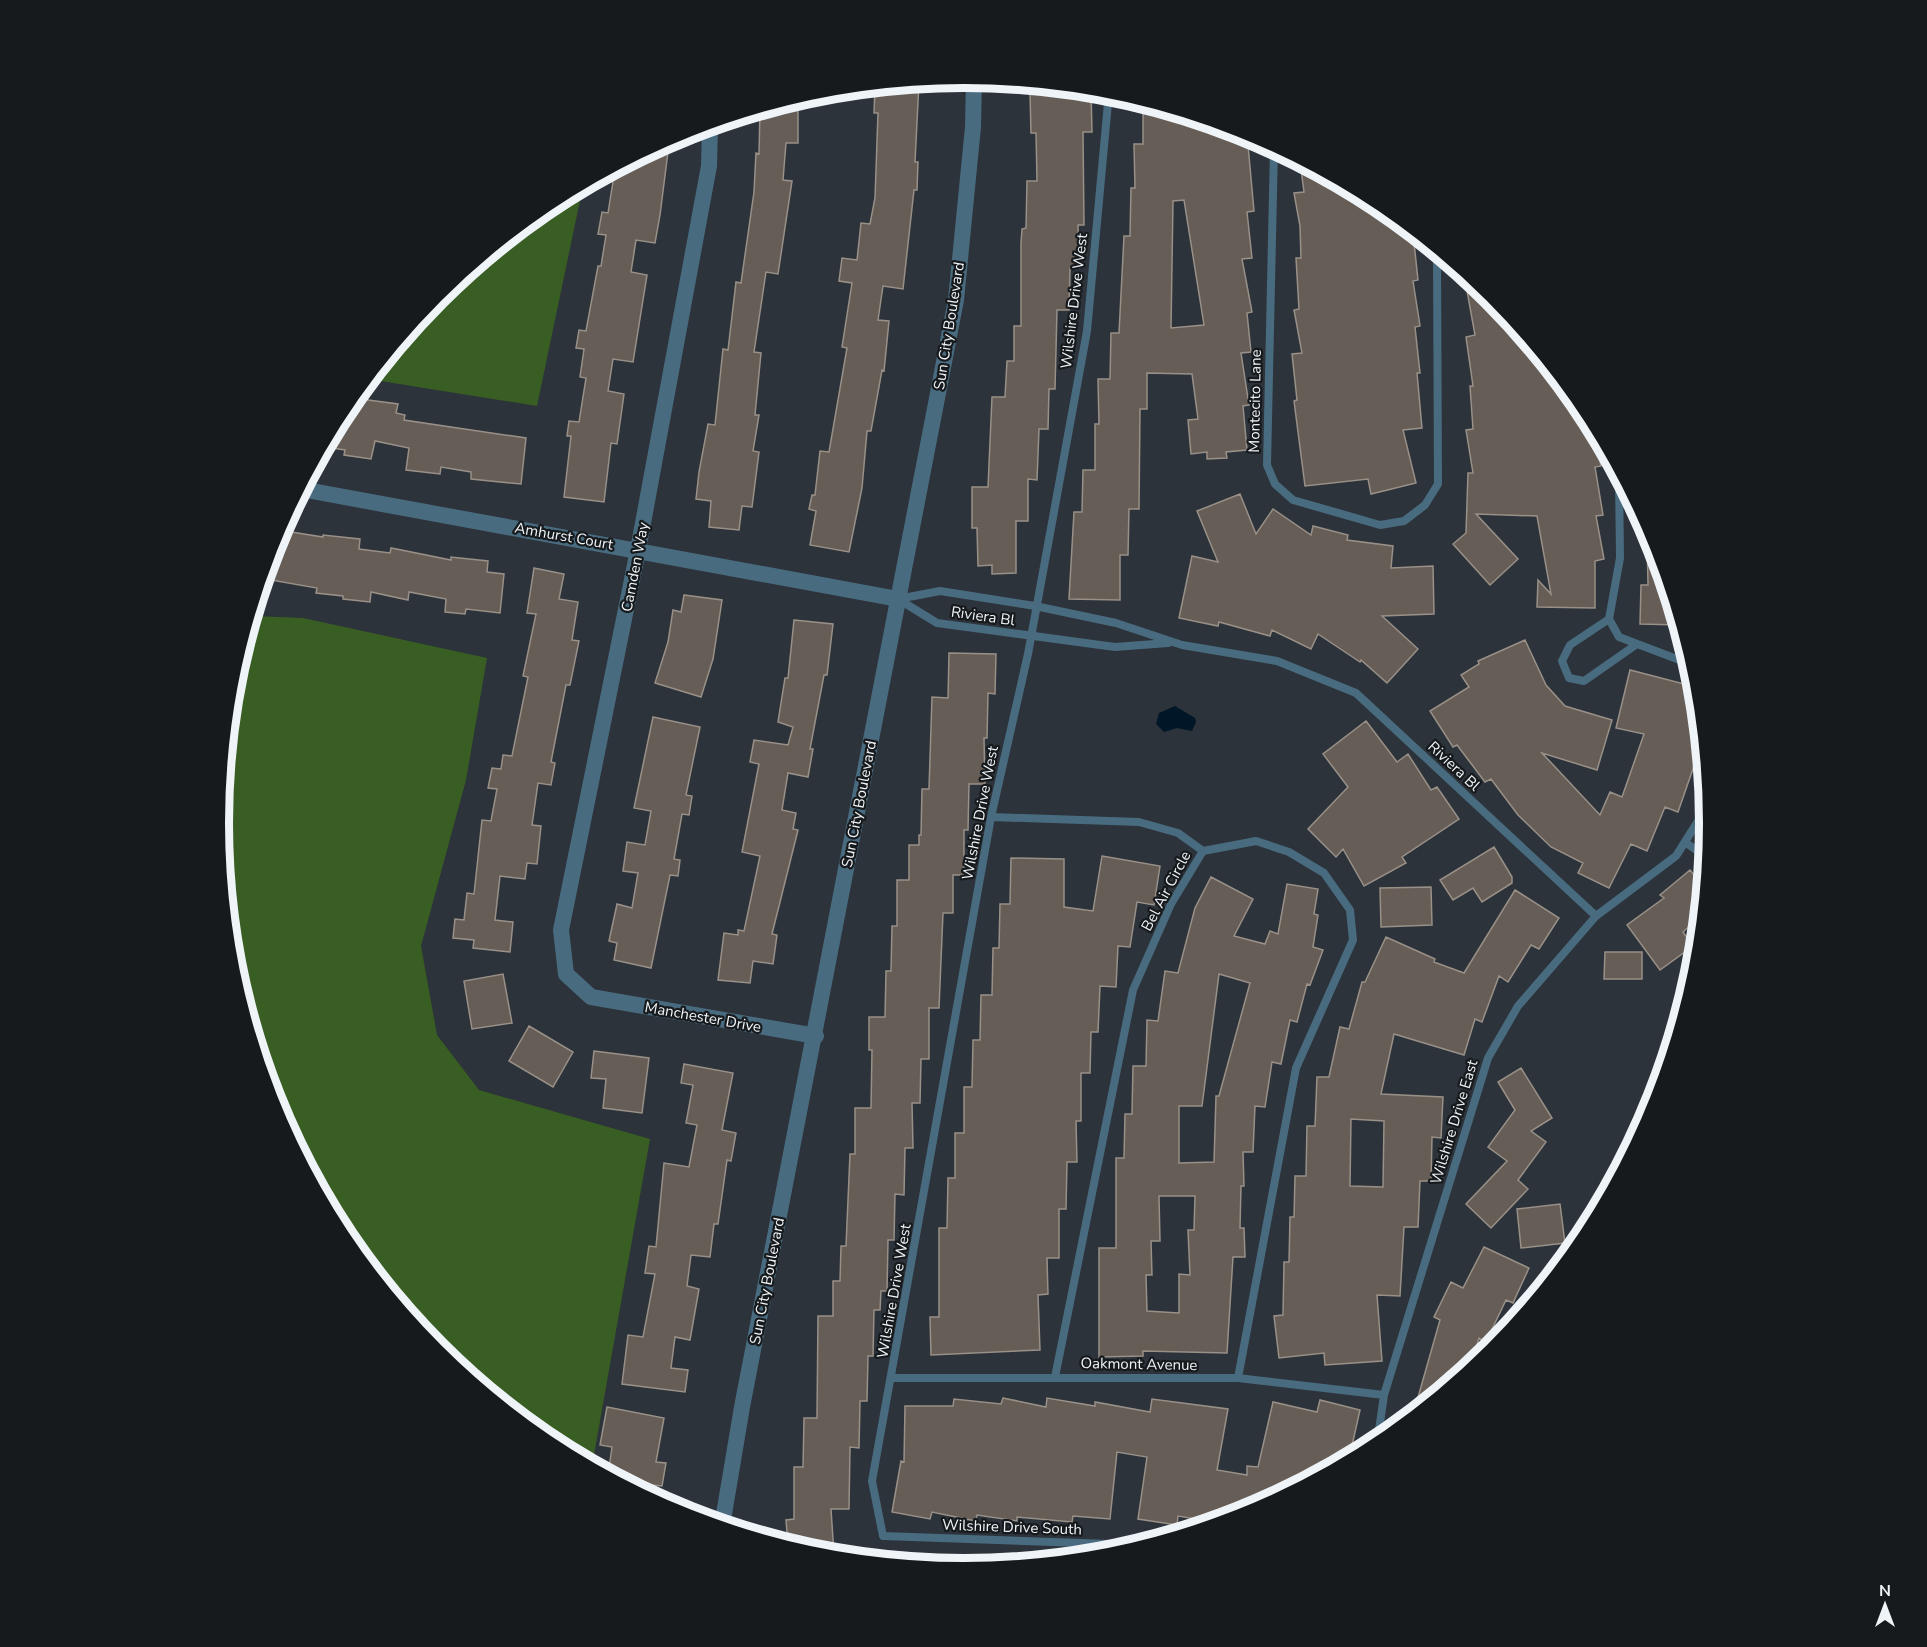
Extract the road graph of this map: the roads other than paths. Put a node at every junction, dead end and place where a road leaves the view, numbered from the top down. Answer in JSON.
{"nodes":[{"id":1,"x":974,"y":88,"type":"edge"},
{"id":2,"x":1108,"y":103,"type":"edge"},
{"id":3,"x":710,"y":134,"type":"edge"},
{"id":4,"x":1274,"y":157,"type":"edge"},
{"id":5,"x":1437,"y":262,"type":"edge"},
{"id":6,"x":308,"y":490,"type":"edge"},
{"id":7,"x":1619,"y":491,"type":"edge"},
{"id":8,"x":638,"y":550,"type":"junction"},
{"id":9,"x":898,"y":599,"type":"junction"},
{"id":10,"x":1035,"y":606,"type":"junction"},
{"id":11,"x":1609,"y":619,"type":"junction"},
{"id":12,"x":1030,"y":636,"type":"junction"},
{"id":13,"x":1171,"y":642,"type":"junction"},
{"id":14,"x":1637,"y":644,"type":"junction"},
{"id":15,"x":1679,"y":659,"type":"edge"},
{"id":16,"x":991,"y":817,"type":"junction"},
{"id":17,"x":1699,"y":824,"type":"edge"},
{"id":18,"x":1685,"y":842,"type":"junction"},
{"id":19,"x":1203,"y":851,"type":"junction"},
{"id":20,"x":1698,"y":851,"type":"edge"},
{"id":21,"x":1596,"y":916,"type":"junction"},
{"id":22,"x":591,"y":997,"type":"joint"},
{"id":23,"x":816,"y":1036,"type":"junction"},
{"id":24,"x":1055,"y":1377,"type":"junction"},
{"id":25,"x":892,"y":1378,"type":"junction"},
{"id":26,"x":1238,"y":1378,"type":"junction"},
{"id":27,"x":1384,"y":1395,"type":"junction"},
{"id":28,"x":1379,"y":1430,"type":"edge"},
{"id":29,"x":723,"y":1518,"type":"edge"},
{"id":30,"x":883,"y":1536,"type":"joint"},
{"id":31,"x":1108,"y":1544,"type":"edge"}],
"edges":[{"from":1,"to":9,"type":"street","name":"Sun City Boulevard"},
{"from":2,"to":10,"type":"lane","name":"Wilshire Drive West"},
{"from":3,"to":8,"type":"street","name":"Camden Way"},
{"from":4,"to":5,"type":"lane","name":"Montecito Lane"},
{"from":6,"to":8,"type":"street","name":"Amhurst Court"},
{"from":7,"to":11,"type":"lane"},
{"from":8,"to":9,"type":"street","name":"Amhurst Court"},
{"from":8,"to":22,"type":"street","name":"Camden Way"},
{"from":9,"to":10,"type":"lane","name":"Riviera Bl"},
{"from":9,"to":12,"type":"lane","name":"Riviera Bl"},
{"from":9,"to":23,"type":"street","name":"Sun City Boulevard"},
{"from":10,"to":12,"type":"lane","name":"Wilshire Drive West"},
{"from":10,"to":13,"type":"lane","name":"Riviera Bl"},
{"from":11,"to":14,"type":"lane"},
{"from":11,"to":14,"type":"lane"},
{"from":12,"to":13,"type":"lane","name":"Riviera Bl"},
{"from":12,"to":16,"type":"lane","name":"Wilshire Drive West"},
{"from":13,"to":21,"type":"lane","name":"Riviera Bl"},
{"from":14,"to":15,"type":"lane"},
{"from":16,"to":19,"type":"lane"},
{"from":16,"to":25,"type":"lane","name":"Wilshire Drive West"},
{"from":17,"to":18,"type":"lane","name":"Wilshire Drive East"},
{"from":18,"to":20,"type":"lane"},
{"from":18,"to":21,"type":"lane","name":"Wilshire Drive East"},
{"from":19,"to":24,"type":"lane","name":"Bel Air Circle"},
{"from":19,"to":26,"type":"lane","name":"Bel Air Circle"},
{"from":21,"to":27,"type":"lane","name":"Wilshire Drive East"},
{"from":22,"to":23,"type":"street","name":"Manchester Drive"},
{"from":23,"to":29,"type":"street","name":"Sun City Boulevard"},
{"from":24,"to":25,"type":"lane","name":"Oakmont Avenue"},
{"from":24,"to":26,"type":"lane","name":"Oakmont Avenue"},
{"from":25,"to":30,"type":"lane","name":"Wilshire Drive West"},
{"from":26,"to":27,"type":"lane","name":"Oakmont Avenue"},
{"from":27,"to":28,"type":"lane","name":"Wilshire Drive East"},
{"from":30,"to":31,"type":"lane","name":"Wilshire Drive South"}]}
